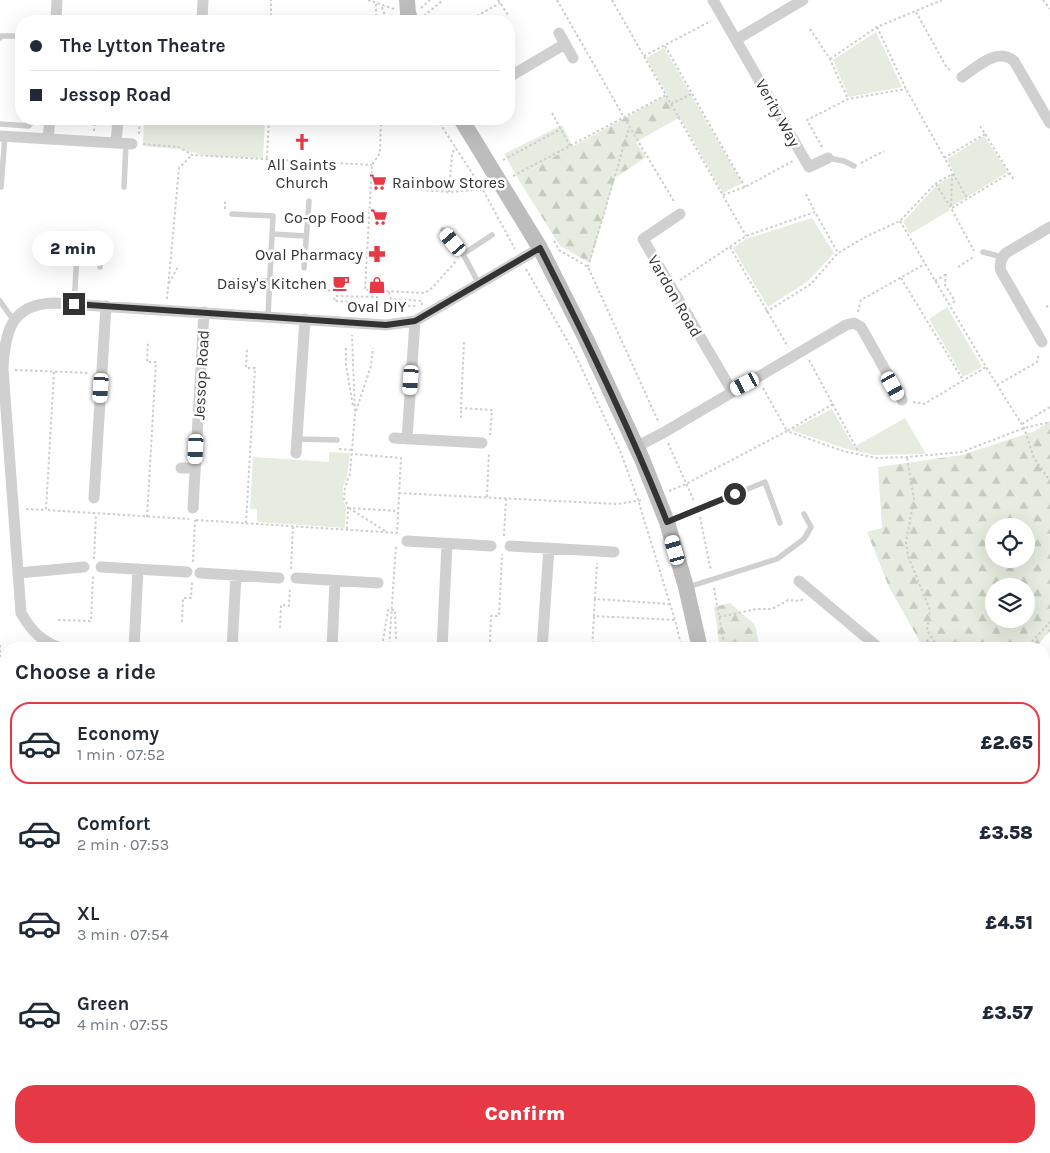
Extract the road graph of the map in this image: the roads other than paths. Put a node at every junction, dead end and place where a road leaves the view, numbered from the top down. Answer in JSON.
{"nodes":[{"id":1,"x":57,"y":0,"type":"edge"},
{"id":2,"x":203,"y":0,"type":"edge"},
{"id":3,"x":713,"y":0,"type":"edge"},
{"id":4,"x":803,"y":0,"type":"edge"},
{"id":5,"x":56,"y":15,"type":"edge"},
{"id":6,"x":202,"y":15,"type":"edge"},
{"id":7,"x":558,"y":33,"type":"dead end"},
{"id":8,"x":15,"y":36,"type":"edge"},
{"id":9,"x":0,"y":38,"type":"edge"},
{"id":10,"x":737,"y":39,"type":"junction"},
{"id":11,"x":565,"y":44,"type":"junction"},
{"id":12,"x":573,"y":58,"type":"dead end"},
{"id":13,"x":515,"y":73,"type":"edge"},
{"id":14,"x":962,"y":76,"type":"road end"},
{"id":15,"x":1050,"y":123,"type":"edge"},
{"id":16,"x":0,"y":124,"type":"edge"},
{"id":17,"x":30,"y":125,"type":"edge"},
{"id":18,"x":49,"y":125,"type":"edge"},
{"id":19,"x":120,"y":125,"type":"edge"},
{"id":20,"x":465,"y":125,"type":"edge"},
{"id":21,"x":3,"y":136,"type":"edge"},
{"id":22,"x":48,"y":138,"type":"junction"},
{"id":23,"x":128,"y":144,"type":"junction"},
{"id":24,"x":828,"y":158,"type":"joint"},
{"id":25,"x":854,"y":166,"type":"road end"},
{"id":26,"x":1,"y":187,"type":"edge"},
{"id":27,"x":124,"y":187,"type":"dead end"},
{"id":28,"x":309,"y":201,"type":"dead end"},
{"id":29,"x":232,"y":214,"type":"dead end"},
{"id":30,"x":680,"y":214,"type":"road end"},
{"id":31,"x":1050,"y":227,"type":"edge"},
{"id":32,"x":443,"y":230,"type":"dead end"},
{"id":33,"x":272,"y":234,"type":"junction"},
{"id":34,"x":492,"y":235,"type":"dead end"},
{"id":35,"x":305,"y":236,"type":"junction"},
{"id":36,"x":540,"y":248,"type":"junction"},
{"id":37,"x":983,"y":252,"type":"dead end"},
{"id":38,"x":463,"y":254,"type":"junction"},
{"id":39,"x":1002,"y":257,"type":"junction"},
{"id":40,"x":100,"y":266,"type":"dead end"},
{"id":41,"x":304,"y":268,"type":"dead end"},
{"id":42,"x":256,"y":281,"type":"dead end"},
{"id":43,"x":270,"y":281,"type":"junction"},
{"id":44,"x":479,"y":285,"type":"junction"},
{"id":45,"x":0,"y":301,"type":"edge"},
{"id":46,"x":74,"y":304,"type":"junction"},
{"id":47,"x":106,"y":306,"type":"junction"},
{"id":48,"x":204,"y":312,"type":"junction"},
{"id":49,"x":268,"y":316,"type":"junction"},
{"id":50,"x":305,"y":319,"type":"junction"},
{"id":51,"x":14,"y":321,"type":"junction"},
{"id":52,"x":415,"y":321,"type":"junction"},
{"id":53,"x":1042,"y":342,"type":"road end"},
{"id":54,"x":732,"y":391,"type":"junction"},
{"id":55,"x":902,"y":400,"type":"road end"},
{"id":56,"x":394,"y":438,"type":"dead end"},
{"id":57,"x":297,"y":439,"type":"junction"},
{"id":58,"x":407,"y":439,"type":"junction"},
{"id":59,"x":337,"y":440,"type":"dead end"},
{"id":60,"x":487,"y":441,"type":"road end"},
{"id":61,"x":636,"y":447,"type":"junction"},
{"id":62,"x":296,"y":453,"type":"dead end"},
{"id":63,"x":180,"y":468,"type":"dead end"},
{"id":64,"x":195,"y":468,"type":"junction"},
{"id":65,"x":94,"y":498,"type":"dead end"},
{"id":66,"x":193,"y":508,"type":"dead end"},
{"id":67,"x":804,"y":514,"type":"dead end"},
{"id":68,"x":667,"y":522,"type":"junction"},
{"id":69,"x":780,"y":523,"type":"dead end"},
{"id":70,"x":402,"y":542,"type":"road end"},
{"id":71,"x":446,"y":544,"type":"junction"},
{"id":72,"x":505,"y":544,"type":"road end"},
{"id":73,"x":491,"y":546,"type":"dead end"},
{"id":74,"x":549,"y":548,"type":"junction"},
{"id":75,"x":614,"y":552,"type":"dead end"},
{"id":76,"x":138,"y":569,"type":"junction"},
{"id":77,"x":187,"y":572,"type":"dead end"},
{"id":78,"x":18,"y":573,"type":"junction"},
{"id":79,"x":200,"y":573,"type":"dead end"},
{"id":80,"x":236,"y":575,"type":"junction"},
{"id":81,"x":279,"y":578,"type":"dead end"},
{"id":82,"x":296,"y":578,"type":"dead end"},
{"id":83,"x":335,"y":580,"type":"junction"},
{"id":84,"x":799,"y":581,"type":"dead end"},
{"id":85,"x":378,"y":583,"type":"dead end"},
{"id":86,"x":686,"y":587,"type":"junction"},
{"id":87,"x":47,"y":642,"type":"edge"},
{"id":88,"x":134,"y":642,"type":"edge"},
{"id":89,"x":232,"y":642,"type":"edge"},
{"id":90,"x":332,"y":642,"type":"edge"},
{"id":91,"x":442,"y":642,"type":"edge"},
{"id":92,"x":542,"y":642,"type":"edge"},
{"id":93,"x":698,"y":642,"type":"edge"},
{"id":94,"x":872,"y":642,"type":"edge"}],
"edges":[{"from":1,"to":5,"type":"street"},
{"from":2,"to":6,"type":"street"},
{"from":3,"to":10,"type":"street","name":"Verity Way"},
{"from":4,"to":10,"type":"street"},
{"from":7,"to":11,"type":"street"},
{"from":8,"to":9,"type":"lane"},
{"from":10,"to":24,"type":"street","name":"Verity Way"},
{"from":11,"to":12,"type":"street"},
{"from":11,"to":13,"type":"street"},
{"from":14,"to":15,"type":"street"},
{"from":16,"to":17,"type":"lane"},
{"from":18,"to":22,"type":"street"},
{"from":19,"to":23,"type":"street"},
{"from":20,"to":36,"type":"street"},
{"from":21,"to":22,"type":"street"},
{"from":21,"to":26,"type":"lane"},
{"from":22,"to":23,"type":"street"},
{"from":23,"to":27,"type":"lane"},
{"from":24,"to":25,"type":"lane"},
{"from":28,"to":35,"type":"lane"},
{"from":29,"to":33,"type":"lane"},
{"from":30,"to":54,"type":"street","name":"Vardon Road"},
{"from":31,"to":39,"type":"street"},
{"from":32,"to":38,"type":"lane"},
{"from":33,"to":35,"type":"lane"},
{"from":33,"to":43,"type":"lane"},
{"from":34,"to":38,"type":"lane"},
{"from":35,"to":41,"type":"lane"},
{"from":36,"to":44,"type":"street","name":"Jessop Road"},
{"from":36,"to":61,"type":"street"},
{"from":37,"to":39,"type":"lane"},
{"from":38,"to":44,"type":"lane"},
{"from":39,"to":53,"type":"street"},
{"from":40,"to":46,"type":"lane"},
{"from":42,"to":43,"type":"lane"},
{"from":43,"to":49,"type":"lane"},
{"from":44,"to":52,"type":"street","name":"Jessop Road"},
{"from":45,"to":51,"type":"lane"},
{"from":46,"to":47,"type":"street","name":"Jessop Road"},
{"from":46,"to":51,"type":"street","name":"Jessop Road"},
{"from":47,"to":48,"type":"street","name":"Jessop Road"},
{"from":47,"to":65,"type":"street"},
{"from":48,"to":49,"type":"street","name":"Jessop Road"},
{"from":48,"to":64,"type":"street","name":"Jessop Road"},
{"from":49,"to":50,"type":"street","name":"Jessop Road"},
{"from":50,"to":52,"type":"street","name":"Jessop Road"},
{"from":50,"to":57,"type":"street"},
{"from":51,"to":78,"type":"street"},
{"from":52,"to":58,"type":"street"},
{"from":54,"to":55,"type":"street"},
{"from":54,"to":61,"type":"street"},
{"from":56,"to":58,"type":"street"},
{"from":57,"to":59,"type":"lane"},
{"from":57,"to":62,"type":"street"},
{"from":58,"to":60,"type":"street"},
{"from":61,"to":68,"type":"street"},
{"from":63,"to":64,"type":"street"},
{"from":64,"to":66,"type":"street","name":"Jessop Road"},
{"from":67,"to":86,"type":"lane"},
{"from":68,"to":69,"type":"lane"},
{"from":68,"to":86,"type":"street"},
{"from":70,"to":71,"type":"street"},
{"from":71,"to":73,"type":"street"},
{"from":71,"to":91,"type":"street"},
{"from":72,"to":74,"type":"street"},
{"from":74,"to":75,"type":"street"},
{"from":74,"to":92,"type":"street"},
{"from":76,"to":77,"type":"street"},
{"from":76,"to":78,"type":"street"},
{"from":76,"to":88,"type":"street"},
{"from":78,"to":87,"type":"street"},
{"from":79,"to":80,"type":"street"},
{"from":80,"to":81,"type":"street"},
{"from":80,"to":89,"type":"street"},
{"from":82,"to":83,"type":"street"},
{"from":83,"to":85,"type":"street"},
{"from":83,"to":90,"type":"street"},
{"from":84,"to":94,"type":"street"},
{"from":86,"to":93,"type":"street"}]}
